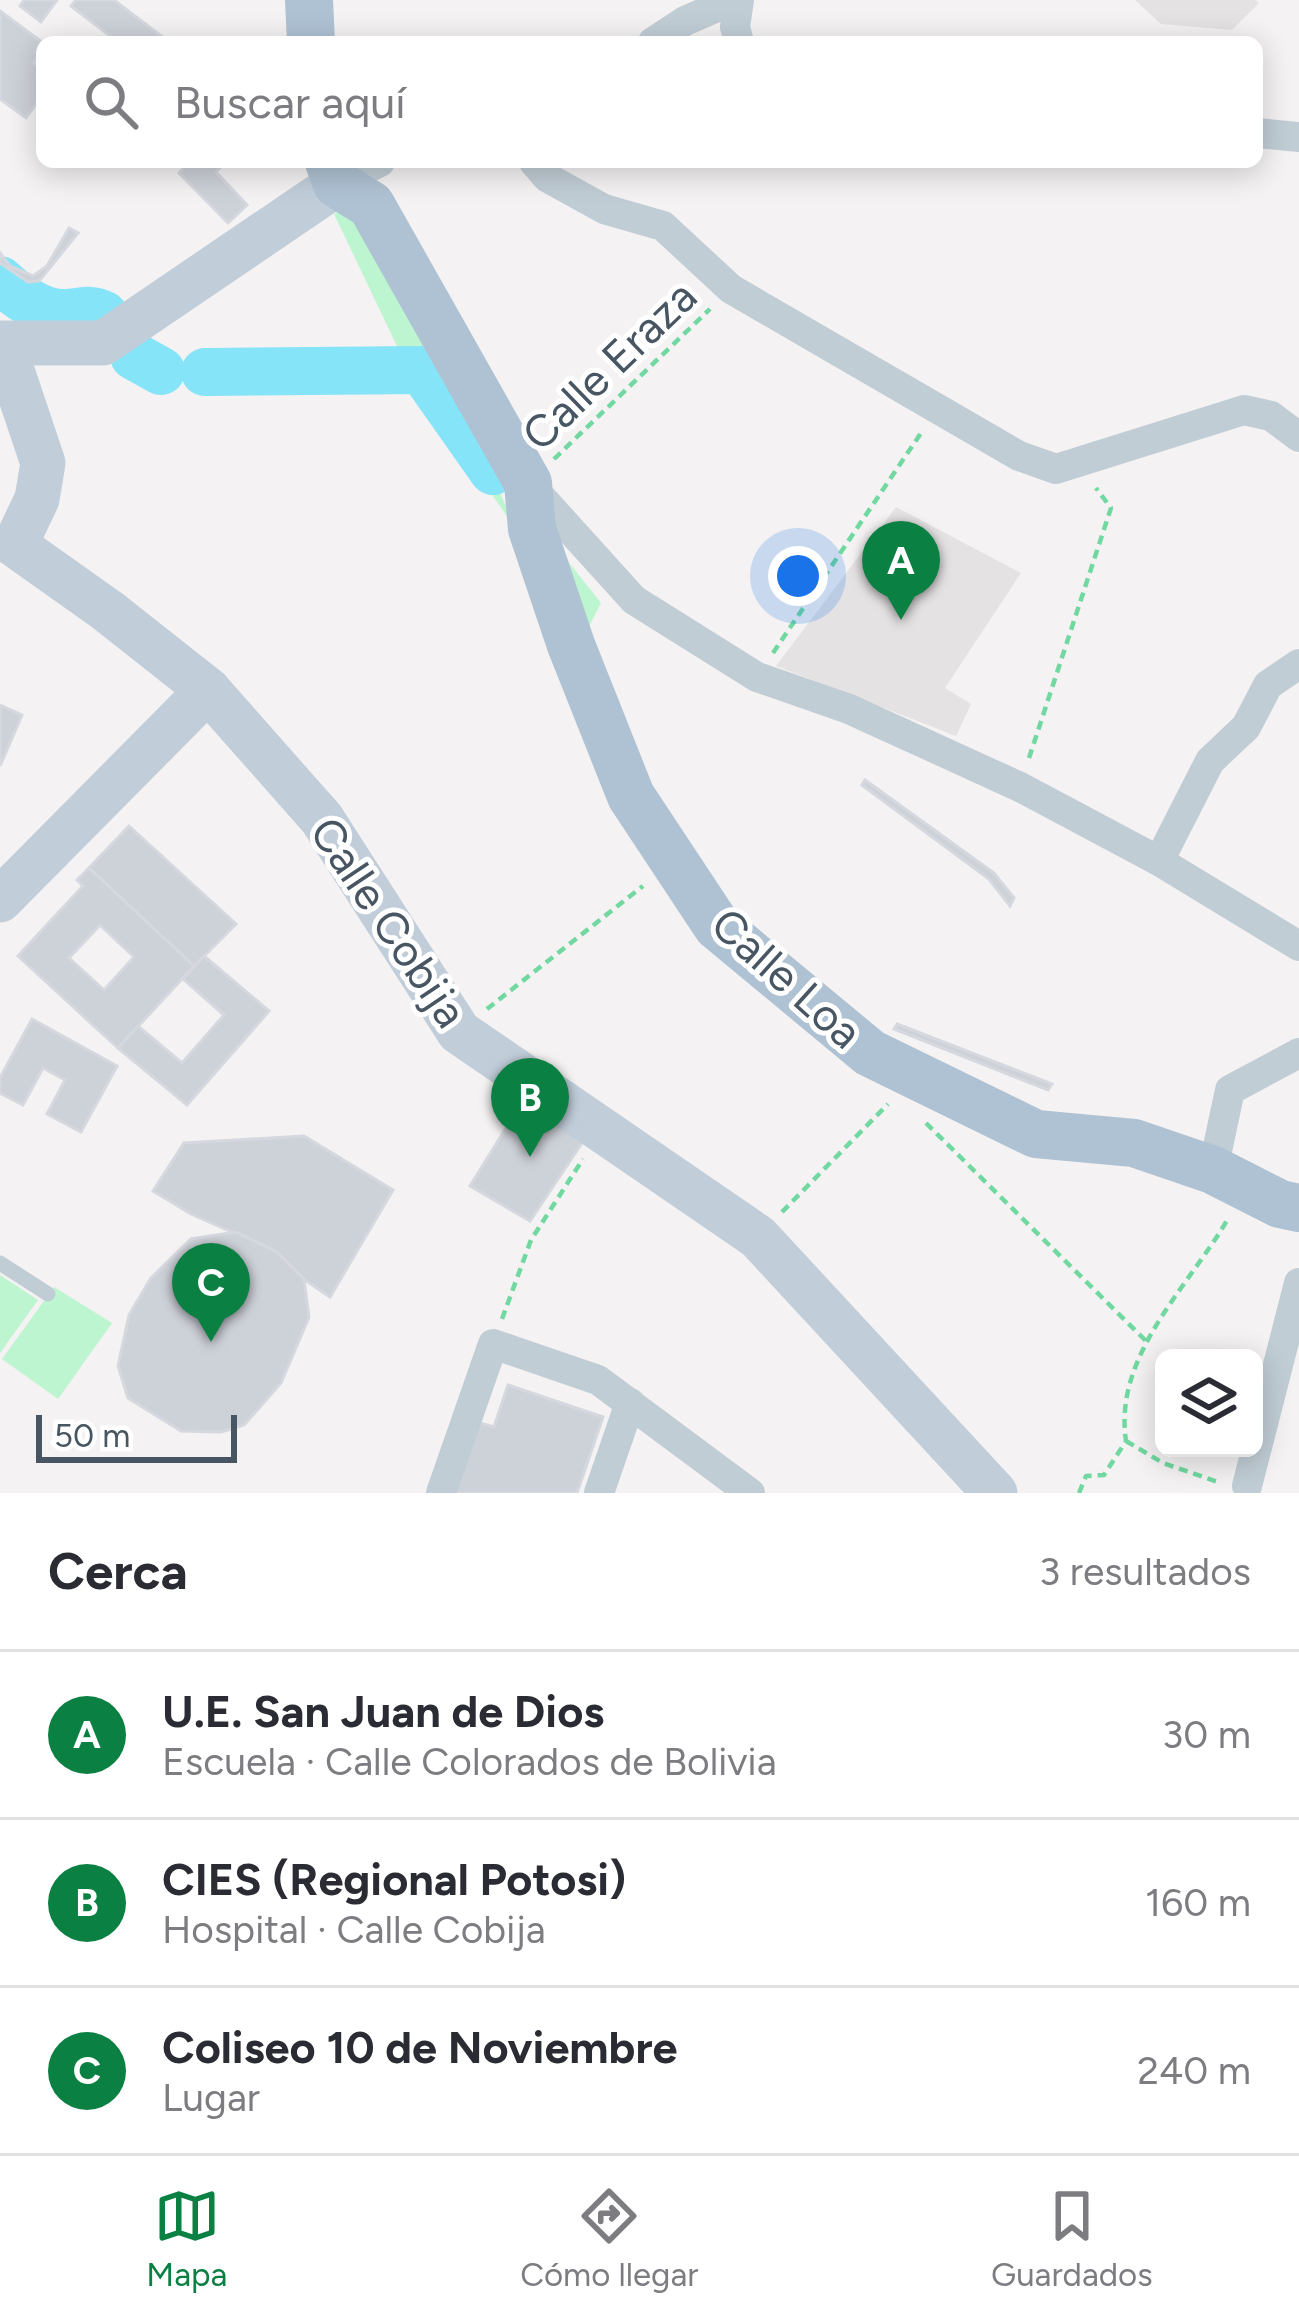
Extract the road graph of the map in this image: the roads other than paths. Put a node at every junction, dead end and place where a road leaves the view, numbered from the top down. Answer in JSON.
{"nodes":[{"id":1,"x":736,"y":0,"type":"edge"},
{"id":2,"x":662,"y":36,"type":"edge"},
{"id":3,"x":737,"y":36,"type":"edge"},
{"id":4,"x":1263,"y":134,"type":"edge"},
{"id":5,"x":1299,"y":137,"type":"edge"},
{"id":6,"x":539,"y":168,"type":"edge"},
{"id":7,"x":349,"y":169,"type":"edge"},
{"id":8,"x":2,"y":344,"type":"edge"},
{"id":9,"x":1299,"y":437,"type":"edge"},
{"id":10,"x":528,"y":483,"type":"junction"},
{"id":11,"x":8,"y":541,"type":"edge"},
{"id":12,"x":1299,"y":664,"type":"edge"},
{"id":13,"x":208,"y":689,"type":"junction"},
{"id":14,"x":1159,"y":861,"type":"junction"},
{"id":15,"x":8,"y":880,"type":"edge"},
{"id":16,"x":1299,"y":946,"type":"edge"},
{"id":17,"x":1299,"y":1053,"type":"edge"},
{"id":18,"x":1230,"y":1178,"type":"junction"},
{"id":19,"x":1299,"y":1208,"type":"edge"},
{"id":20,"x":0,"y":1263,"type":"edge"},
{"id":21,"x":1299,"y":1283,"type":"edge"},
{"id":22,"x":48,"y":1294,"type":"dead end"},
{"id":23,"x":630,"y":1403,"type":"junction"},
{"id":24,"x":1246,"y":1486,"type":"road end"},
{"id":25,"x":441,"y":1493,"type":"edge"},
{"id":26,"x":599,"y":1493,"type":"edge"},
{"id":27,"x":750,"y":1493,"type":"edge"},
{"id":28,"x":995,"y":1493,"type":"edge"}],
"edges":[{"from":1,"to":2,"type":"street"},
{"from":1,"to":3,"type":"street"},
{"from":4,"to":5,"type":"street"},
{"from":6,"to":9,"type":"street"},
{"from":7,"to":8,"type":"main road"},
{"from":7,"to":10,"type":"main road"},
{"from":8,"to":11,"type":"main road"},
{"from":10,"to":14,"type":"street"},
{"from":10,"to":18,"type":"main road","name":"Calle Loa"},
{"from":11,"to":13,"type":"main road","name":"Calle Cobija"},
{"from":12,"to":14,"type":"street"},
{"from":13,"to":15,"type":"main road"},
{"from":13,"to":28,"type":"main road","name":"Calle Cobija"},
{"from":14,"to":16,"type":"street"},
{"from":17,"to":18,"type":"street"},
{"from":18,"to":19,"type":"main road","name":"Calle Loa"},
{"from":20,"to":22,"type":"lane"},
{"from":21,"to":24,"type":"street"},
{"from":23,"to":25,"type":"street"},
{"from":23,"to":26,"type":"street"},
{"from":23,"to":27,"type":"street"}]}
